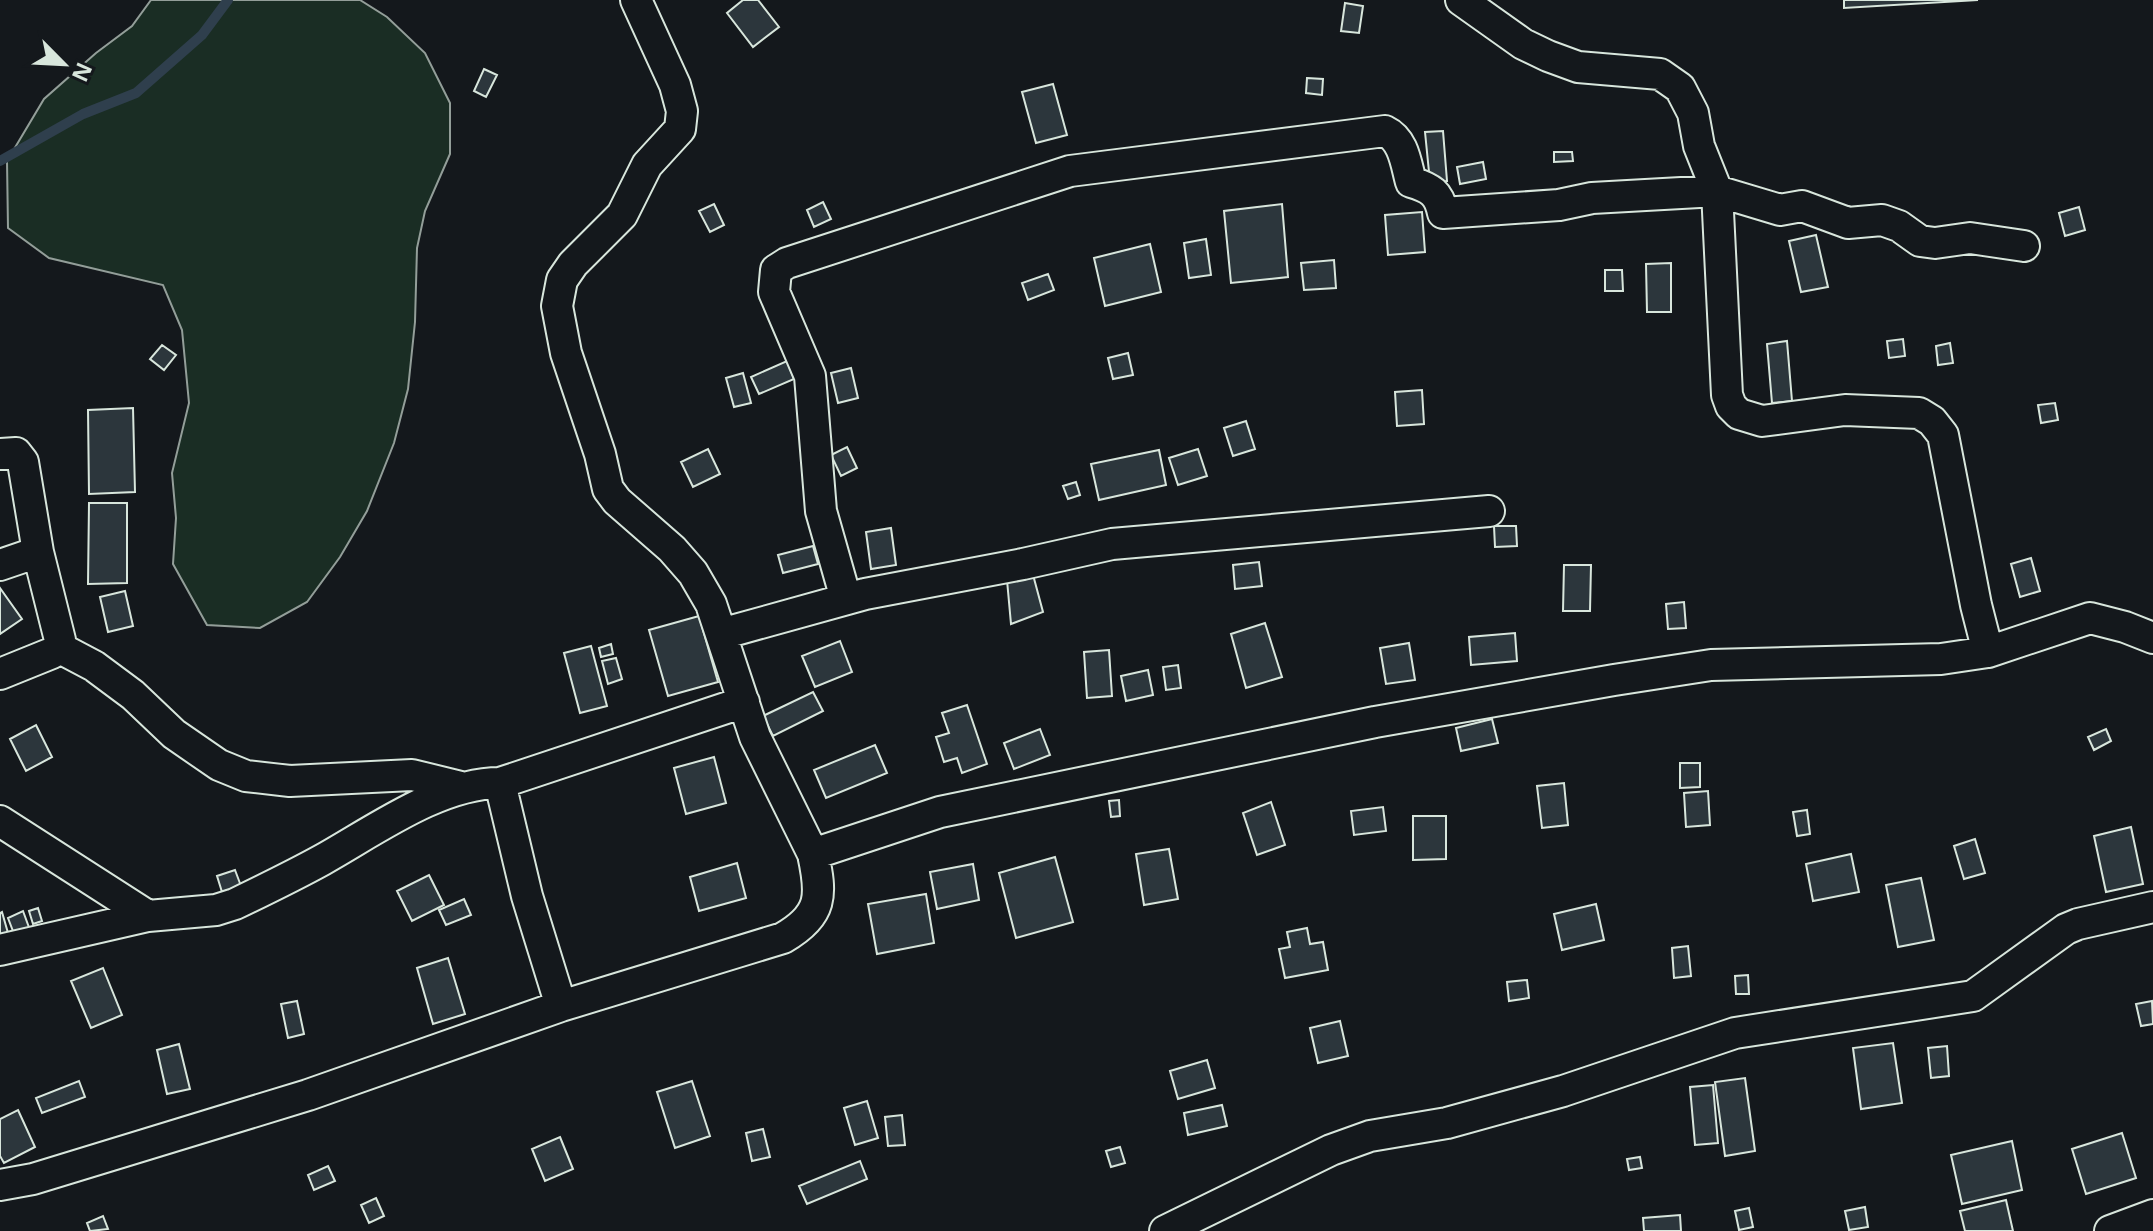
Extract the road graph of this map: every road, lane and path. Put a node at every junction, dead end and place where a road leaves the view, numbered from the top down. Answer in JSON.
{"nodes":[{"id":1,"x":636,"y":0,"type":"edge"},
{"id":2,"x":1461,"y":0,"type":"edge"},
{"id":3,"x":1717,"y":191,"type":"junction"},
{"id":4,"x":2024,"y":246,"type":"dead end"},
{"id":5,"x":0,"y":454,"type":"edge"},
{"id":6,"x":1489,"y":511,"type":"dead end"},
{"id":7,"x":38,"y":552,"type":"junction"},
{"id":8,"x":0,"y":565,"type":"edge"},
{"id":9,"x":846,"y":599,"type":"junction"},
{"id":10,"x":721,"y":634,"type":"junction"},
{"id":11,"x":2153,"y":638,"type":"edge"},
{"id":12,"x":58,"y":647,"type":"junction"},
{"id":13,"x":1988,"y":652,"type":"junction"},
{"id":14,"x":0,"y":674,"type":"edge"},
{"id":15,"x":744,"y":702,"type":"junction"},
{"id":16,"x":500,"y":783,"type":"junction"},
{"id":17,"x":461,"y":787,"type":"junction"},
{"id":18,"x":0,"y":821,"type":"edge"},
{"id":19,"x":813,"y":854,"type":"junction"},
{"id":20,"x":2153,"y":907,"type":"edge"},
{"id":21,"x":148,"y":916,"type":"junction"},
{"id":22,"x":0,"y":950,"type":"edge"},
{"id":23,"x":561,"y":1006,"type":"junction"},
{"id":24,"x":0,"y":1167,"type":"edge"},
{"id":25,"x":33,"y":1179,"type":"junction"},
{"id":26,"x":0,"y":1185,"type":"edge"},
{"id":27,"x":2153,"y":1215,"type":"edge"},
{"id":28,"x":1165,"y":1231,"type":"edge"},
{"id":29,"x":2110,"y":1231,"type":"edge"}],
"edges":[{"from":1,"to":10,"type":"street"},
{"from":2,"to":3,"type":"street"},
{"from":3,"to":4,"type":"street"},
{"from":3,"to":9,"type":"street"},
{"from":3,"to":13,"type":"street"},
{"from":5,"to":7,"type":"street"},
{"from":6,"to":9,"type":"street"},
{"from":7,"to":8,"type":"street"},
{"from":7,"to":12,"type":"street"},
{"from":9,"to":10,"type":"street"},
{"from":10,"to":15,"type":"street"},
{"from":11,"to":13,"type":"street"},
{"from":12,"to":14,"type":"street"},
{"from":12,"to":17,"type":"street"},
{"from":13,"to":19,"type":"street"},
{"from":15,"to":16,"type":"street"},
{"from":15,"to":19,"type":"street"},
{"from":16,"to":17,"type":"street"},
{"from":16,"to":23,"type":"street"},
{"from":17,"to":21,"type":"street"},
{"from":18,"to":21,"type":"street"},
{"from":19,"to":23,"type":"street"},
{"from":20,"to":28,"type":"street"},
{"from":21,"to":22,"type":"street"},
{"from":23,"to":25,"type":"street"},
{"from":24,"to":25,"type":"street"},
{"from":25,"to":26,"type":"street"},
{"from":27,"to":29,"type":"street"}]}
